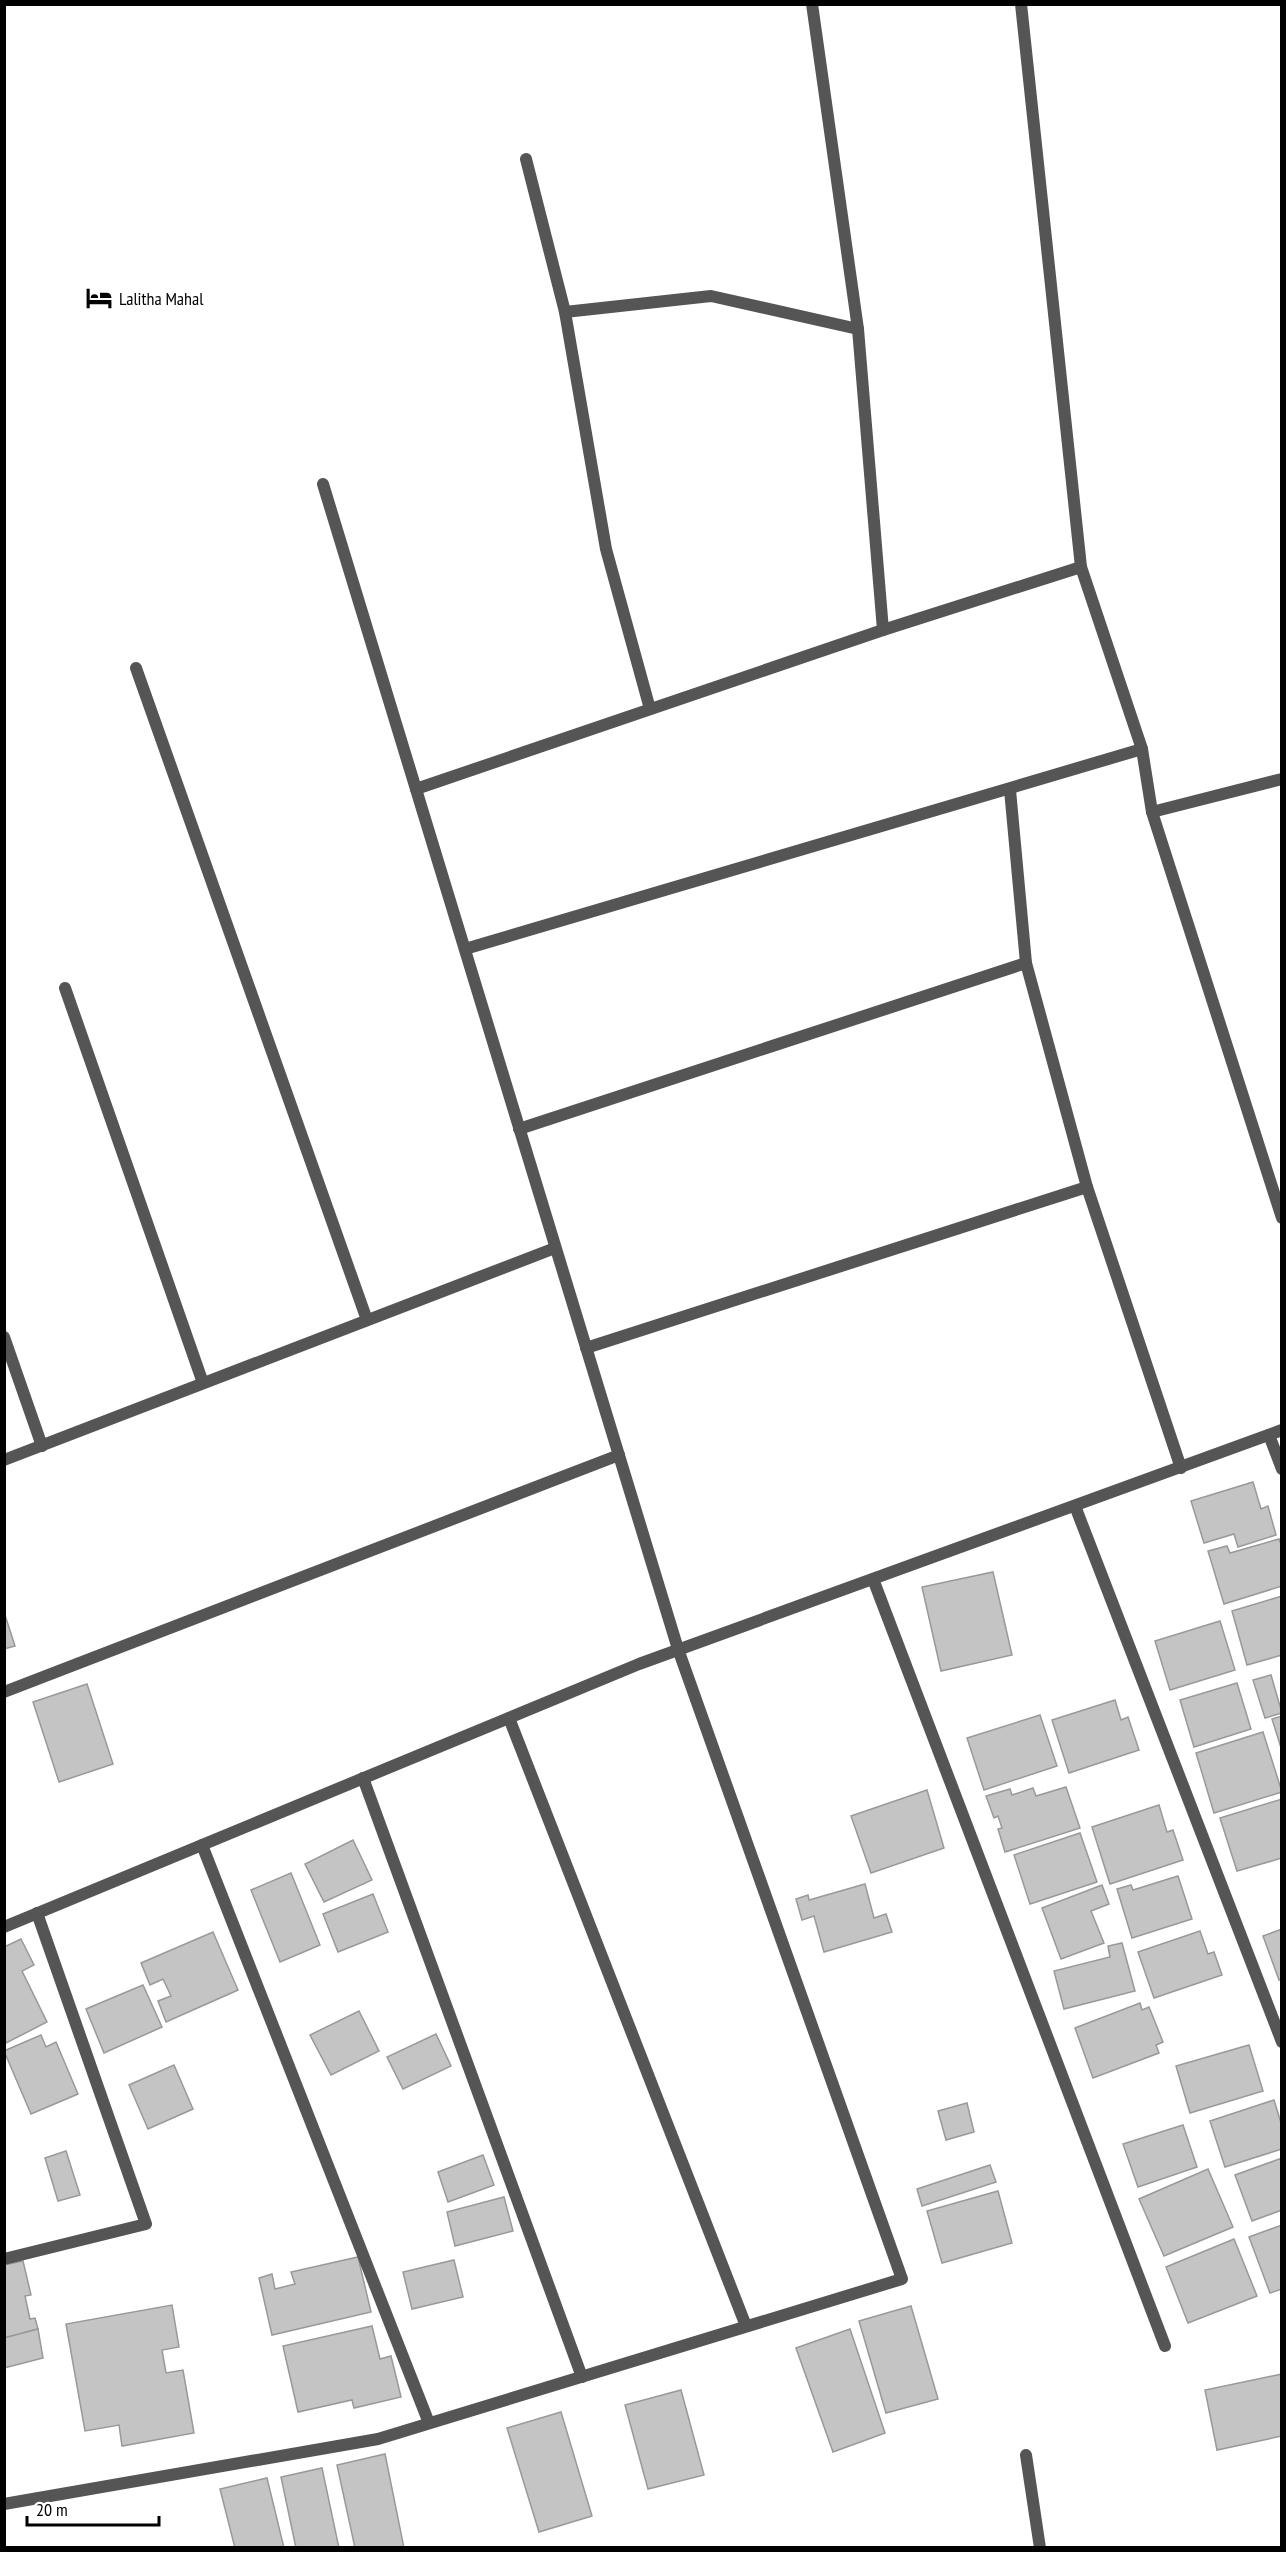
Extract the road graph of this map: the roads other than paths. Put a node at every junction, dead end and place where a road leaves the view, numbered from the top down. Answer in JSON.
{"nodes":[{"id":1,"x":812,"y":4,"type":"edge"},
{"id":2,"x":1021,"y":4,"type":"edge"},
{"id":3,"x":526,"y":159,"type":"dead end"},
{"id":4,"x":565,"y":312,"type":"junction"},
{"id":5,"x":858,"y":329,"type":"junction"},
{"id":6,"x":323,"y":484,"type":"dead end"},
{"id":7,"x":1081,"y":567,"type":"junction"},
{"id":8,"x":883,"y":630,"type":"junction"},
{"id":9,"x":136,"y":668,"type":"dead end"},
{"id":10,"x":650,"y":710,"type":"junction"},
{"id":11,"x":1142,"y":749,"type":"junction"},
{"id":12,"x":1281,"y":779,"type":"edge"},
{"id":13,"x":416,"y":789,"type":"junction"},
{"id":14,"x":1010,"y":790,"type":"junction"},
{"id":15,"x":1152,"y":812,"type":"junction"},
{"id":16,"x":465,"y":949,"type":"junction"},
{"id":17,"x":1026,"y":963,"type":"junction"},
{"id":18,"x":65,"y":988,"type":"dead end"},
{"id":19,"x":519,"y":1129,"type":"junction"},
{"id":20,"x":1087,"y":1188,"type":"junction"},
{"id":21,"x":1281,"y":1218,"type":"edge"},
{"id":22,"x":555,"y":1248,"type":"junction"},
{"id":23,"x":367,"y":1320,"type":"junction"},
{"id":24,"x":4,"y":1337,"type":"edge"},
{"id":25,"x":586,"y":1348,"type":"junction"},
{"id":26,"x":203,"y":1383,"type":"junction"},
{"id":27,"x":1281,"y":1430,"type":"edge"},
{"id":28,"x":1269,"y":1435,"type":"junction"},
{"id":29,"x":42,"y":1446,"type":"junction"},
{"id":30,"x":618,"y":1455,"type":"junction"},
{"id":31,"x":4,"y":1460,"type":"edge"},
{"id":32,"x":1181,"y":1468,"type":"junction"},
{"id":33,"x":1281,"y":1469,"type":"edge"},
{"id":34,"x":1075,"y":1506,"type":"junction"},
{"id":35,"x":873,"y":1579,"type":"junction"},
{"id":36,"x":678,"y":1650,"type":"junction"},
{"id":37,"x":4,"y":1692,"type":"edge"},
{"id":38,"x":509,"y":1718,"type":"junction"},
{"id":39,"x":363,"y":1778,"type":"junction"},
{"id":40,"x":202,"y":1845,"type":"junction"},
{"id":41,"x":37,"y":1913,"type":"junction"},
{"id":42,"x":4,"y":1927,"type":"edge"},
{"id":43,"x":1281,"y":2042,"type":"edge"},
{"id":44,"x":4,"y":2259,"type":"edge"},
{"id":45,"x":746,"y":2326,"type":"junction"},
{"id":46,"x":1166,"y":2346,"type":"dead end"},
{"id":47,"x":582,"y":2377,"type":"junction"},
{"id":48,"x":429,"y":2423,"type":"junction"},
{"id":49,"x":1026,"y":2455,"type":"dead end"},
{"id":50,"x":4,"y":2504,"type":"edge"},
{"id":51,"x":1040,"y":2547,"type":"edge"}],
"edges":[{"from":1,"to":5,"type":"street"},
{"from":2,"to":7,"type":"street"},
{"from":3,"to":4,"type":"street"},
{"from":4,"to":5,"type":"street"},
{"from":4,"to":10,"type":"street"},
{"from":5,"to":8,"type":"street"},
{"from":6,"to":13,"type":"street"},
{"from":7,"to":8,"type":"street"},
{"from":7,"to":11,"type":"street"},
{"from":8,"to":10,"type":"street"},
{"from":9,"to":23,"type":"street"},
{"from":10,"to":13,"type":"street"},
{"from":11,"to":14,"type":"street"},
{"from":11,"to":15,"type":"street"},
{"from":12,"to":15,"type":"street"},
{"from":13,"to":16,"type":"street"},
{"from":14,"to":16,"type":"street"},
{"from":14,"to":17,"type":"street"},
{"from":15,"to":21,"type":"street"},
{"from":16,"to":19,"type":"street"},
{"from":17,"to":19,"type":"street"},
{"from":17,"to":20,"type":"street"},
{"from":18,"to":26,"type":"street"},
{"from":19,"to":22,"type":"street"},
{"from":20,"to":25,"type":"street"},
{"from":20,"to":32,"type":"street"},
{"from":22,"to":23,"type":"street"},
{"from":22,"to":25,"type":"street"},
{"from":23,"to":26,"type":"street"},
{"from":24,"to":29,"type":"street"},
{"from":25,"to":30,"type":"street"},
{"from":26,"to":29,"type":"street"},
{"from":27,"to":28,"type":"street"},
{"from":28,"to":32,"type":"street"},
{"from":28,"to":33,"type":"street"},
{"from":29,"to":31,"type":"street"},
{"from":30,"to":36,"type":"street"},
{"from":30,"to":37,"type":"street"},
{"from":32,"to":34,"type":"street"},
{"from":34,"to":35,"type":"street"},
{"from":34,"to":43,"type":"street"},
{"from":35,"to":36,"type":"street"},
{"from":35,"to":46,"type":"street"},
{"from":36,"to":38,"type":"street"},
{"from":36,"to":45,"type":"street"},
{"from":38,"to":39,"type":"street"},
{"from":38,"to":45,"type":"street"},
{"from":39,"to":40,"type":"street"},
{"from":39,"to":47,"type":"street"},
{"from":40,"to":41,"type":"street"},
{"from":40,"to":48,"type":"street"},
{"from":41,"to":42,"type":"street"},
{"from":41,"to":44,"type":"street"},
{"from":45,"to":47,"type":"street"},
{"from":47,"to":48,"type":"street"},
{"from":48,"to":50,"type":"street"},
{"from":49,"to":51,"type":"street"}]}
